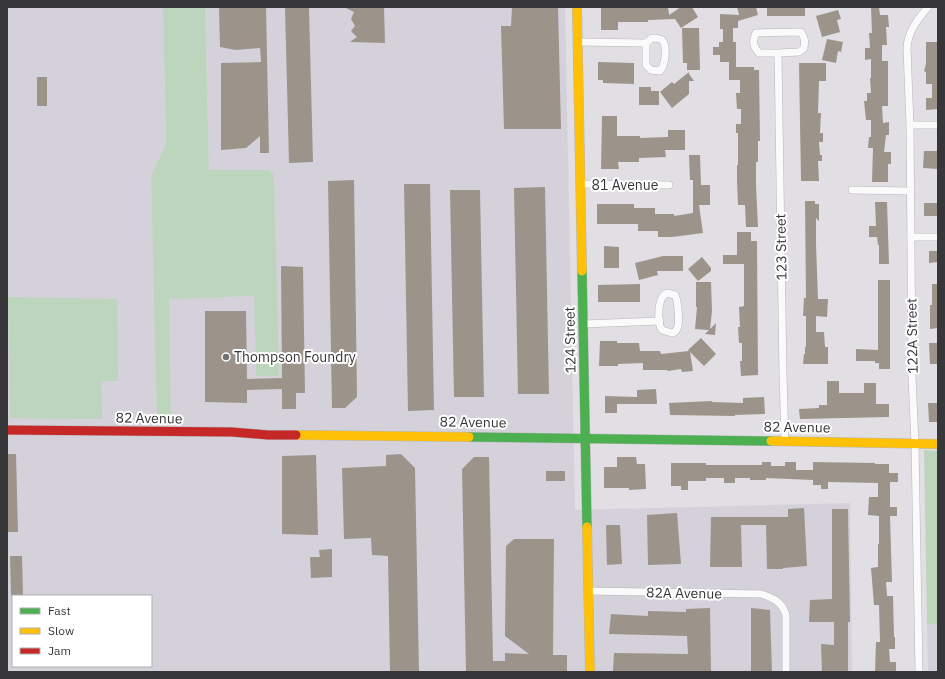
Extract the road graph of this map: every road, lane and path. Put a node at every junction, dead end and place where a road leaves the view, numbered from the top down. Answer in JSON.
{"nodes":[{"id":1,"x":577,"y":7,"type":"edge"},
{"id":2,"x":928,"y":7,"type":"edge"},
{"id":3,"x":578,"y":42,"type":"junction"},
{"id":4,"x":646,"y":43,"type":"junction"},
{"id":5,"x":778,"y":53,"type":"junction"},
{"id":6,"x":910,"y":125,"type":"junction"},
{"id":7,"x":938,"y":125,"type":"edge"},
{"id":8,"x":581,"y":184,"type":"junction"},
{"id":9,"x":669,"y":185,"type":"dead end"},
{"id":10,"x":852,"y":190,"type":"dead end"},
{"id":11,"x":911,"y":191,"type":"junction"},
{"id":12,"x":911,"y":237,"type":"junction"},
{"id":13,"x":938,"y":237,"type":"edge"},
{"id":14,"x":660,"y":321,"type":"junction"},
{"id":15,"x":583,"y":324,"type":"junction"},
{"id":16,"x":7,"y":430,"type":"edge"},
{"id":17,"x":586,"y":438,"type":"junction"},
{"id":18,"x":785,"y":441,"type":"junction"},
{"id":19,"x":915,"y":444,"type":"junction"},
{"id":20,"x":938,"y":444,"type":"edge"},
{"id":21,"x":589,"y":591,"type":"junction"},
{"id":22,"x":590,"y":672,"type":"edge"},
{"id":23,"x":786,"y":672,"type":"edge"},
{"id":24,"x":919,"y":672,"type":"edge"}],
"edges":[{"from":1,"to":3,"type":"street","name":"124 Street"},
{"from":2,"to":6,"type":"street","name":"122A Street"},
{"from":3,"to":4,"type":"street"},
{"from":3,"to":8,"type":"street","name":"124 Street"},
{"from":4,"to":4,"type":"street"},
{"from":5,"to":5,"type":"street"},
{"from":5,"to":18,"type":"street","name":"123 Street"},
{"from":6,"to":7,"type":"street"},
{"from":6,"to":11,"type":"street","name":"122A Street"},
{"from":8,"to":9,"type":"street","name":"81 Avenue"},
{"from":8,"to":15,"type":"street","name":"124 Street"},
{"from":10,"to":11,"type":"street"},
{"from":11,"to":12,"type":"street","name":"122A Street"},
{"from":12,"to":13,"type":"street"},
{"from":12,"to":19,"type":"street","name":"122A Street"},
{"from":14,"to":14,"type":"street"},
{"from":14,"to":15,"type":"street"},
{"from":15,"to":17,"type":"street","name":"124 Street"},
{"from":16,"to":17,"type":"street","name":"82 Avenue"},
{"from":17,"to":18,"type":"street","name":"82 Avenue"},
{"from":17,"to":21,"type":"street","name":"124 Street"},
{"from":18,"to":19,"type":"street","name":"82 Avenue"},
{"from":19,"to":20,"type":"street","name":"82 Avenue"},
{"from":19,"to":24,"type":"street","name":"122A Street"},
{"from":21,"to":22,"type":"street","name":"124 Street"},
{"from":21,"to":23,"type":"street","name":"82A Avenue"}]}
